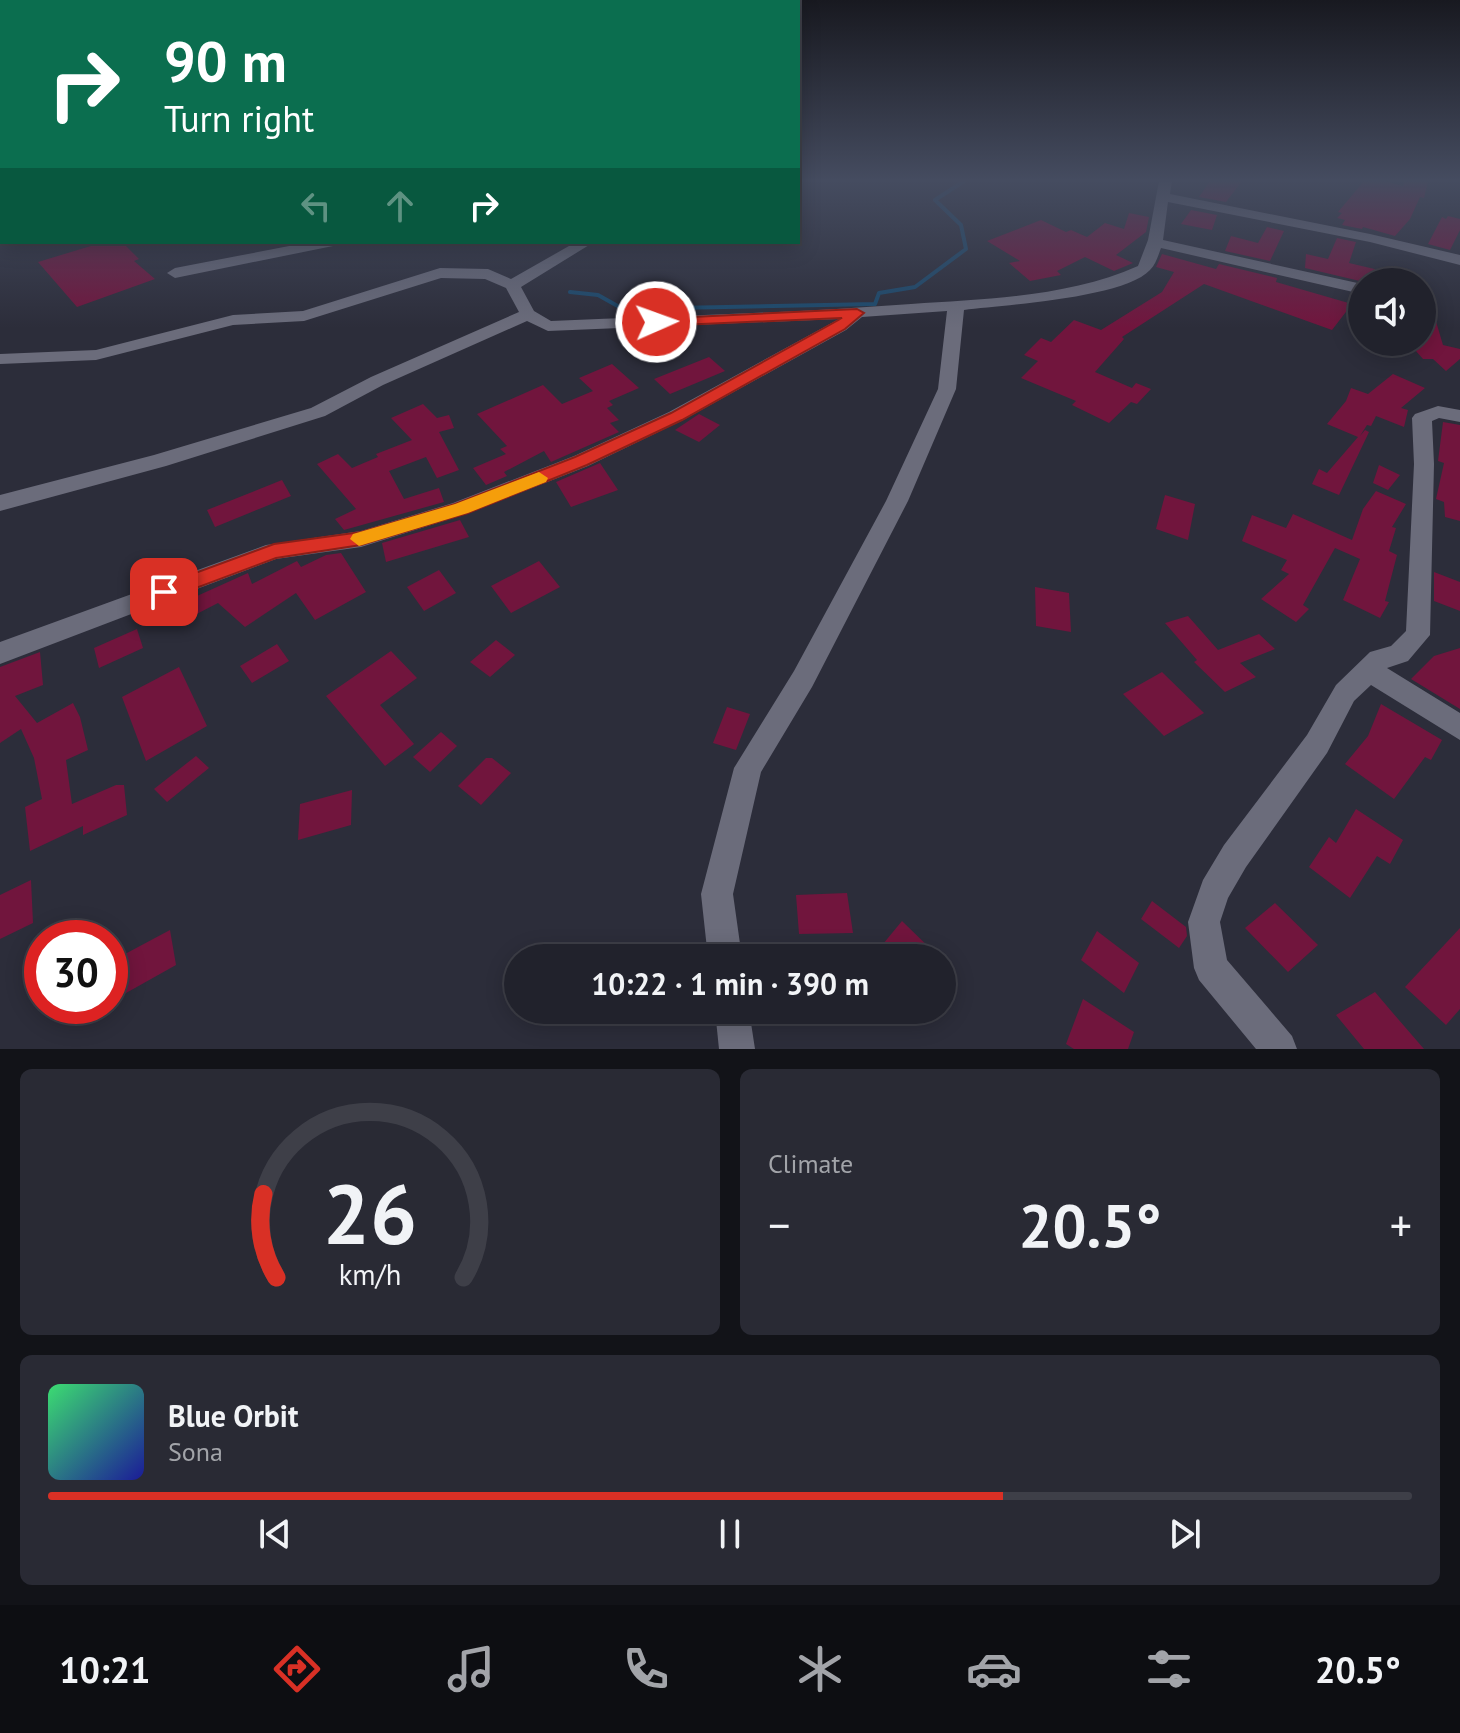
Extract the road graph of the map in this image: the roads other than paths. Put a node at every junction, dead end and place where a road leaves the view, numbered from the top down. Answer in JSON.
{"nodes":[{"id":1,"x":1156,"y":230,"type":"edge"},
{"id":2,"x":1336,"y":230,"type":"edge"},
{"id":3,"x":1154,"y":242,"type":"junction"},
{"id":4,"x":323,"y":244,"type":"edge"},
{"id":5,"x":584,"y":244,"type":"edge"},
{"id":6,"x":1460,"y":260,"type":"edge"},
{"id":7,"x":175,"y":273,"type":"dead end"},
{"id":8,"x":512,"y":285,"type":"junction"},
{"id":9,"x":1348,"y":286,"type":"edge"},
{"id":10,"x":956,"y":305,"type":"junction"},
{"id":11,"x":857,"y":313,"type":"junction"},
{"id":12,"x":528,"y":314,"type":"junction"},
{"id":13,"x":0,"y":359,"type":"edge"},
{"id":14,"x":1460,"y":416,"type":"edge"},
{"id":15,"x":0,"y":503,"type":"edge"},
{"id":16,"x":0,"y":653,"type":"edge"},
{"id":17,"x":1369,"y":670,"type":"junction"},
{"id":18,"x":1460,"y":728,"type":"edge"},
{"id":19,"x":723,"y":944,"type":"edge"},
{"id":20,"x":734,"y":1024,"type":"edge"},
{"id":21,"x":737,"y":1049,"type":"edge"},
{"id":22,"x":1279,"y":1049,"type":"edge"}],
"edges":[{"from":1,"to":3,"type":"street"},
{"from":2,"to":6,"type":"street"},
{"from":3,"to":9,"type":"street"},
{"from":3,"to":10,"type":"street"},
{"from":4,"to":7,"type":"street"},
{"from":5,"to":8,"type":"street"},
{"from":8,"to":12,"type":"street"},
{"from":8,"to":13,"type":"street"},
{"from":10,"to":11,"type":"street"},
{"from":10,"to":19,"type":"street"},
{"from":11,"to":12,"type":"street"},
{"from":11,"to":16,"type":"street"},
{"from":12,"to":15,"type":"street"},
{"from":14,"to":17,"type":"street"},
{"from":17,"to":18,"type":"street"},
{"from":17,"to":22,"type":"street"},
{"from":20,"to":21,"type":"street"}]}
